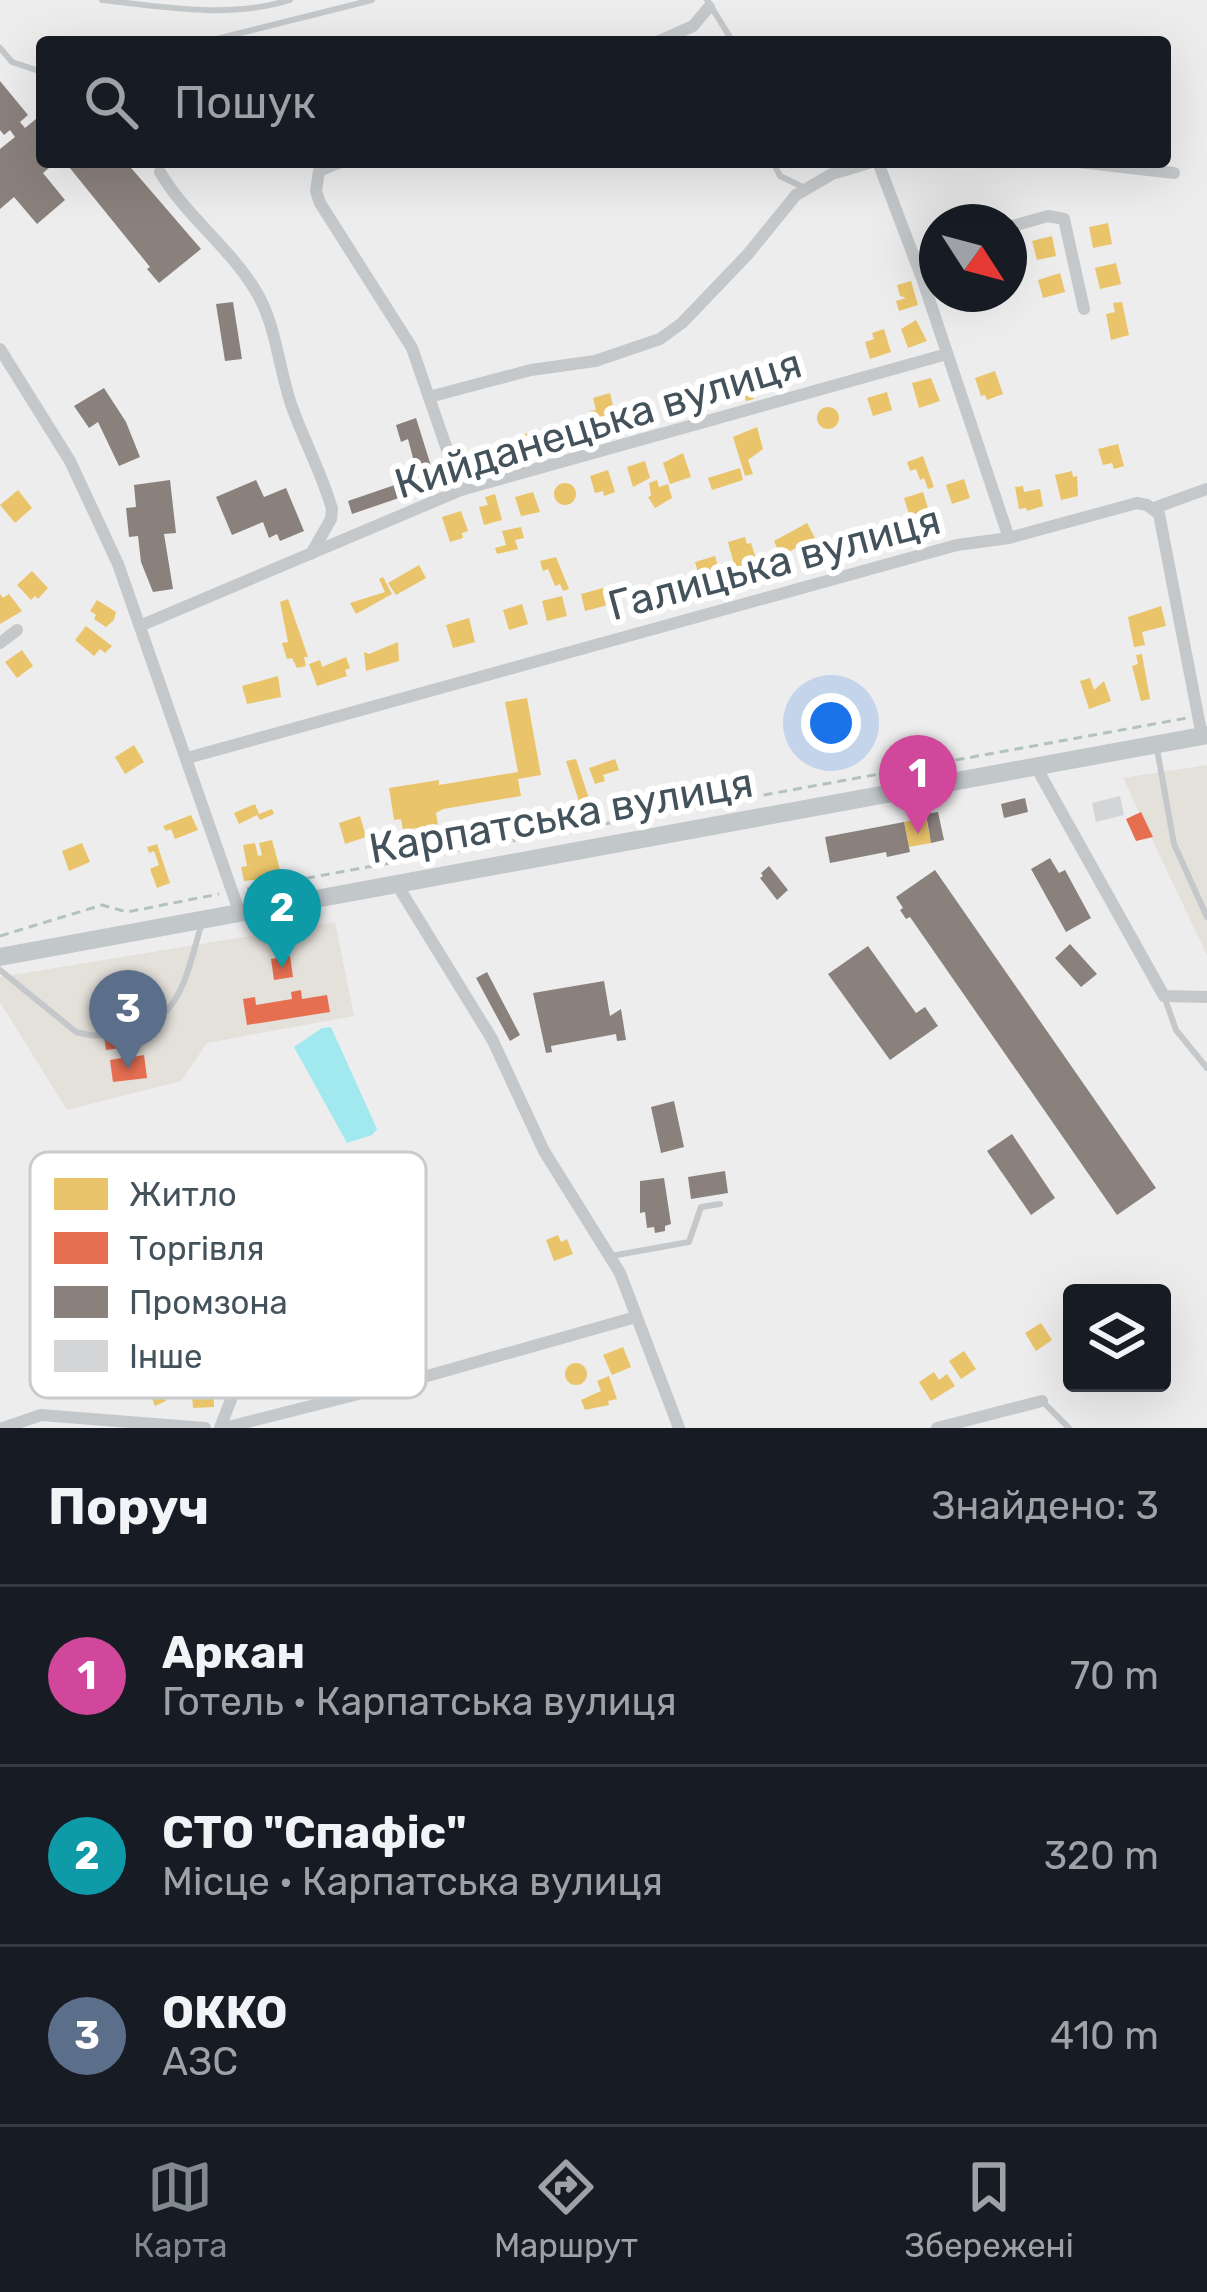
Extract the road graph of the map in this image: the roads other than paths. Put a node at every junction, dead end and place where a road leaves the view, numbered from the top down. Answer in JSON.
{"nodes":[{"id":1,"x":102,"y":0,"type":"edge"},
{"id":2,"x":290,"y":0,"type":"edge"},
{"id":3,"x":372,"y":0,"type":"edge"},
{"id":4,"x":708,"y":4,"type":"edge"},
{"id":5,"x":229,"y":36,"type":"edge"},
{"id":6,"x":670,"y":36,"type":"edge"},
{"id":7,"x":729,"y":36,"type":"edge"},
{"id":8,"x":0,"y":48,"type":"edge"},
{"id":9,"x":36,"y":70,"type":"edge"},
{"id":10,"x":159,"y":168,"type":"edge"},
{"id":11,"x":316,"y":168,"type":"edge"},
{"id":12,"x":776,"y":168,"type":"edge"},
{"id":13,"x":859,"y":168,"type":"edge"},
{"id":14,"x":877,"y":168,"type":"edge"},
{"id":15,"x":1130,"y":168,"type":"edge"},
{"id":16,"x":1174,"y":173,"type":"dead end"},
{"id":17,"x":805,"y":188,"type":"junction"},
{"id":18,"x":1027,"y":222,"type":"edge"},
{"id":19,"x":919,"y":270,"type":"edge"},
{"id":20,"x":1084,"y":309,"type":"dead end"},
{"id":21,"x":933,"y":312,"type":"edge"},
{"id":22,"x":0,"y":349,"type":"edge"},
{"id":23,"x":946,"y":354,"type":"junction"},
{"id":24,"x":429,"y":397,"type":"junction"},
{"id":25,"x":1207,"y":488,"type":"edge"},
{"id":26,"x":461,"y":490,"type":"junction"},
{"id":27,"x":1154,"y":508,"type":"junction"},
{"id":28,"x":1009,"y":538,"type":"junction"},
{"id":29,"x":311,"y":554,"type":"junction"},
{"id":30,"x":142,"y":626,"type":"junction"},
{"id":31,"x":17,"y":630,"type":"dead end"},
{"id":32,"x":0,"y":643,"type":"edge"},
{"id":33,"x":1202,"y":729,"type":"edge"},
{"id":34,"x":1156,"y":744,"type":"junction"},
{"id":35,"x":187,"y":758,"type":"junction"},
{"id":36,"x":1036,"y":765,"type":"junction"},
{"id":37,"x":397,"y":883,"type":"junction"},
{"id":38,"x":236,"y":902,"type":"junction"},
{"id":39,"x":1207,"y":917,"type":"edge"},
{"id":40,"x":203,"y":918,"type":"junction"},
{"id":41,"x":0,"y":957,"type":"edge"},
{"id":42,"x":0,"y":970,"type":"edge"},
{"id":43,"x":1164,"y":996,"type":"junction"},
{"id":44,"x":1207,"y":997,"type":"edge"},
{"id":45,"x":1207,"y":1068,"type":"edge"},
{"id":46,"x":720,"y":1204,"type":"dead end"},
{"id":47,"x":611,"y":1256,"type":"junction"},
{"id":48,"x":636,"y":1317,"type":"junction"},
{"id":49,"x":426,"y":1376,"type":"edge"},
{"id":50,"x":233,"y":1398,"type":"edge"},
{"id":51,"x":342,"y":1398,"type":"edge"},
{"id":52,"x":1042,"y":1401,"type":"joint"},
{"id":53,"x":4,"y":1428,"type":"edge"},
{"id":54,"x":205,"y":1428,"type":"edge"},
{"id":55,"x":222,"y":1428,"type":"edge"},
{"id":56,"x":679,"y":1428,"type":"edge"},
{"id":57,"x":937,"y":1428,"type":"edge"},
{"id":58,"x":1069,"y":1428,"type":"edge"}],
"edges":[{"from":1,"to":2,"type":"lane"},
{"from":3,"to":5,"type":"lane"},
{"from":4,"to":6,"type":"street"},
{"from":4,"to":7,"type":"lane"},
{"from":8,"to":9,"type":"lane"},
{"from":10,"to":29,"type":"street"},
{"from":11,"to":24,"type":"street"},
{"from":12,"to":17,"type":"lane"},
{"from":13,"to":17,"type":"street"},
{"from":14,"to":19,"type":"street"},
{"from":15,"to":16,"type":"street"},
{"from":17,"to":24,"type":"street"},
{"from":18,"to":20,"type":"street"},
{"from":21,"to":23,"type":"street"},
{"from":22,"to":30,"type":"street"},
{"from":23,"to":26,"type":"street","name":"Кийданецька вулиця"},
{"from":23,"to":28,"type":"street"},
{"from":24,"to":26,"type":"street"},
{"from":25,"to":27,"type":"street","name":"Галицька вулиця"},
{"from":26,"to":29,"type":"street","name":"Кийданецька вулиця"},
{"from":27,"to":28,"type":"street","name":"Галицька вулиця"},
{"from":27,"to":33,"type":"street"},
{"from":28,"to":35,"type":"street","name":"Галицька вулиця"},
{"from":29,"to":30,"type":"street","name":"Кийданецька вулиця"},
{"from":30,"to":35,"type":"street"},
{"from":31,"to":32,"type":"street"},
{"from":33,"to":34,"type":"main road","name":"Карпатська вулиця"},
{"from":34,"to":36,"type":"main road","name":"Карпатська вулиця"},
{"from":34,"to":39,"type":"lane"},
{"from":35,"to":38,"type":"street"},
{"from":36,"to":37,"type":"main road","name":"Карпатська вулиця"},
{"from":36,"to":43,"type":"street"},
{"from":37,"to":38,"type":"main road","name":"Карпатська вулиця"},
{"from":37,"to":47,"type":"street"},
{"from":38,"to":40,"type":"main road","name":"Карпатська вулиця"},
{"from":40,"to":41,"type":"main road","name":"Карпатська вулиця"},
{"from":40,"to":42,"type":"lane"},
{"from":43,"to":44,"type":"street"},
{"from":43,"to":45,"type":"lane"},
{"from":46,"to":47,"type":"lane"},
{"from":47,"to":48,"type":"street"},
{"from":48,"to":49,"type":"street"},
{"from":48,"to":56,"type":"street"},
{"from":50,"to":55,"type":"street"},
{"from":51,"to":55,"type":"street"},
{"from":52,"to":57,"type":"street"},
{"from":52,"to":58,"type":"lane"},
{"from":53,"to":54,"type":"street"}]}
